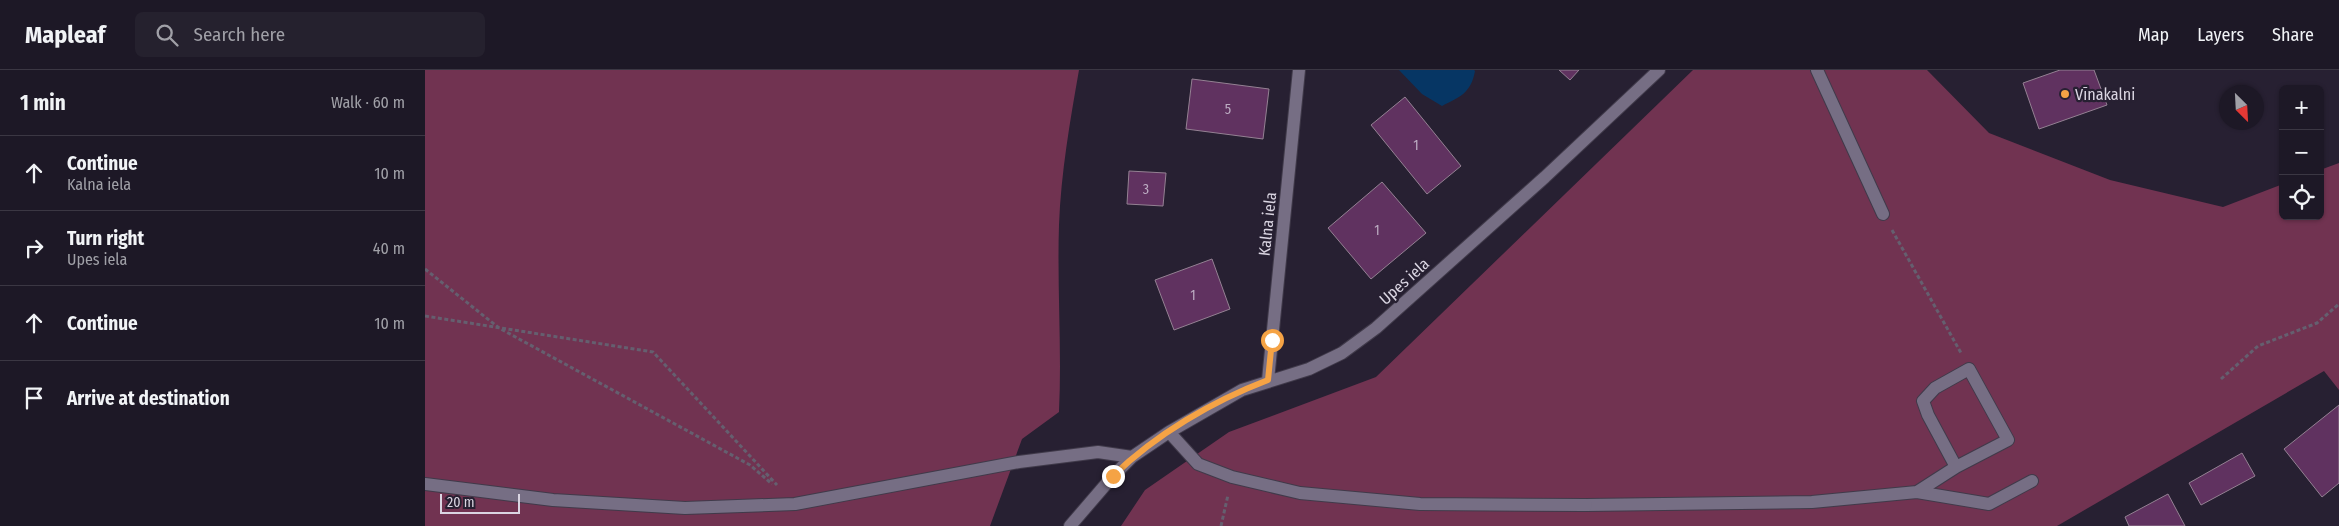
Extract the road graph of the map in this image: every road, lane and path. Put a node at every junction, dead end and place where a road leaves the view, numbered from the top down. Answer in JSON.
{"nodes":[{"id":1,"x":1299,"y":70,"type":"edge"},
{"id":2,"x":1659,"y":70,"type":"edge"},
{"id":3,"x":1817,"y":70,"type":"edge"},
{"id":4,"x":1883,"y":214,"type":"joint"},
{"id":5,"x":425,"y":269,"type":"edge"},
{"id":6,"x":2339,"y":304,"type":"edge"},
{"id":7,"x":425,"y":316,"type":"edge"},
{"id":8,"x":499,"y":328,"type":"junction"},
{"id":9,"x":1969,"y":369,"type":"junction"},
{"id":10,"x":2221,"y":379,"type":"dead end"},
{"id":11,"x":1268,"y":380,"type":"junction"},
{"id":12,"x":1169,"y":432,"type":"junction"},
{"id":13,"x":1132,"y":457,"type":"junction"},
{"id":14,"x":1956,"y":467,"type":"junction"},
{"id":15,"x":1232,"y":477,"type":"junction"},
{"id":16,"x":2032,"y":481,"type":"dead end"},
{"id":17,"x":425,"y":484,"type":"edge"},
{"id":18,"x":1917,"y":492,"type":"junction"},
{"id":19,"x":795,"y":504,"type":"junction"},
{"id":20,"x":1071,"y":526,"type":"edge"},
{"id":21,"x":1221,"y":526,"type":"edge"}],
"edges":[{"from":1,"to":11,"type":"street","name":"Kalna iela"},
{"from":2,"to":11,"type":"street","name":"Upes iela"},
{"from":3,"to":4,"type":"street"},
{"from":4,"to":9,"type":"path"},
{"from":5,"to":8,"type":"path"},
{"from":6,"to":10,"type":"path"},
{"from":7,"to":8,"type":"path"},
{"from":8,"to":19,"type":"path"},
{"from":8,"to":19,"type":"path"},
{"from":9,"to":14,"type":"street"},
{"from":9,"to":14,"type":"street"},
{"from":11,"to":12,"type":"street","name":"Upes iela"},
{"from":12,"to":13,"type":"street","name":"Upes iela"},
{"from":12,"to":15,"type":"street"},
{"from":13,"to":19,"type":"street"},
{"from":13,"to":20,"type":"street","name":"Upes iela"},
{"from":14,"to":18,"type":"street"},
{"from":15,"to":18,"type":"street"},
{"from":15,"to":21,"type":"path"},
{"from":16,"to":18,"type":"street"},
{"from":17,"to":19,"type":"street"}]}
